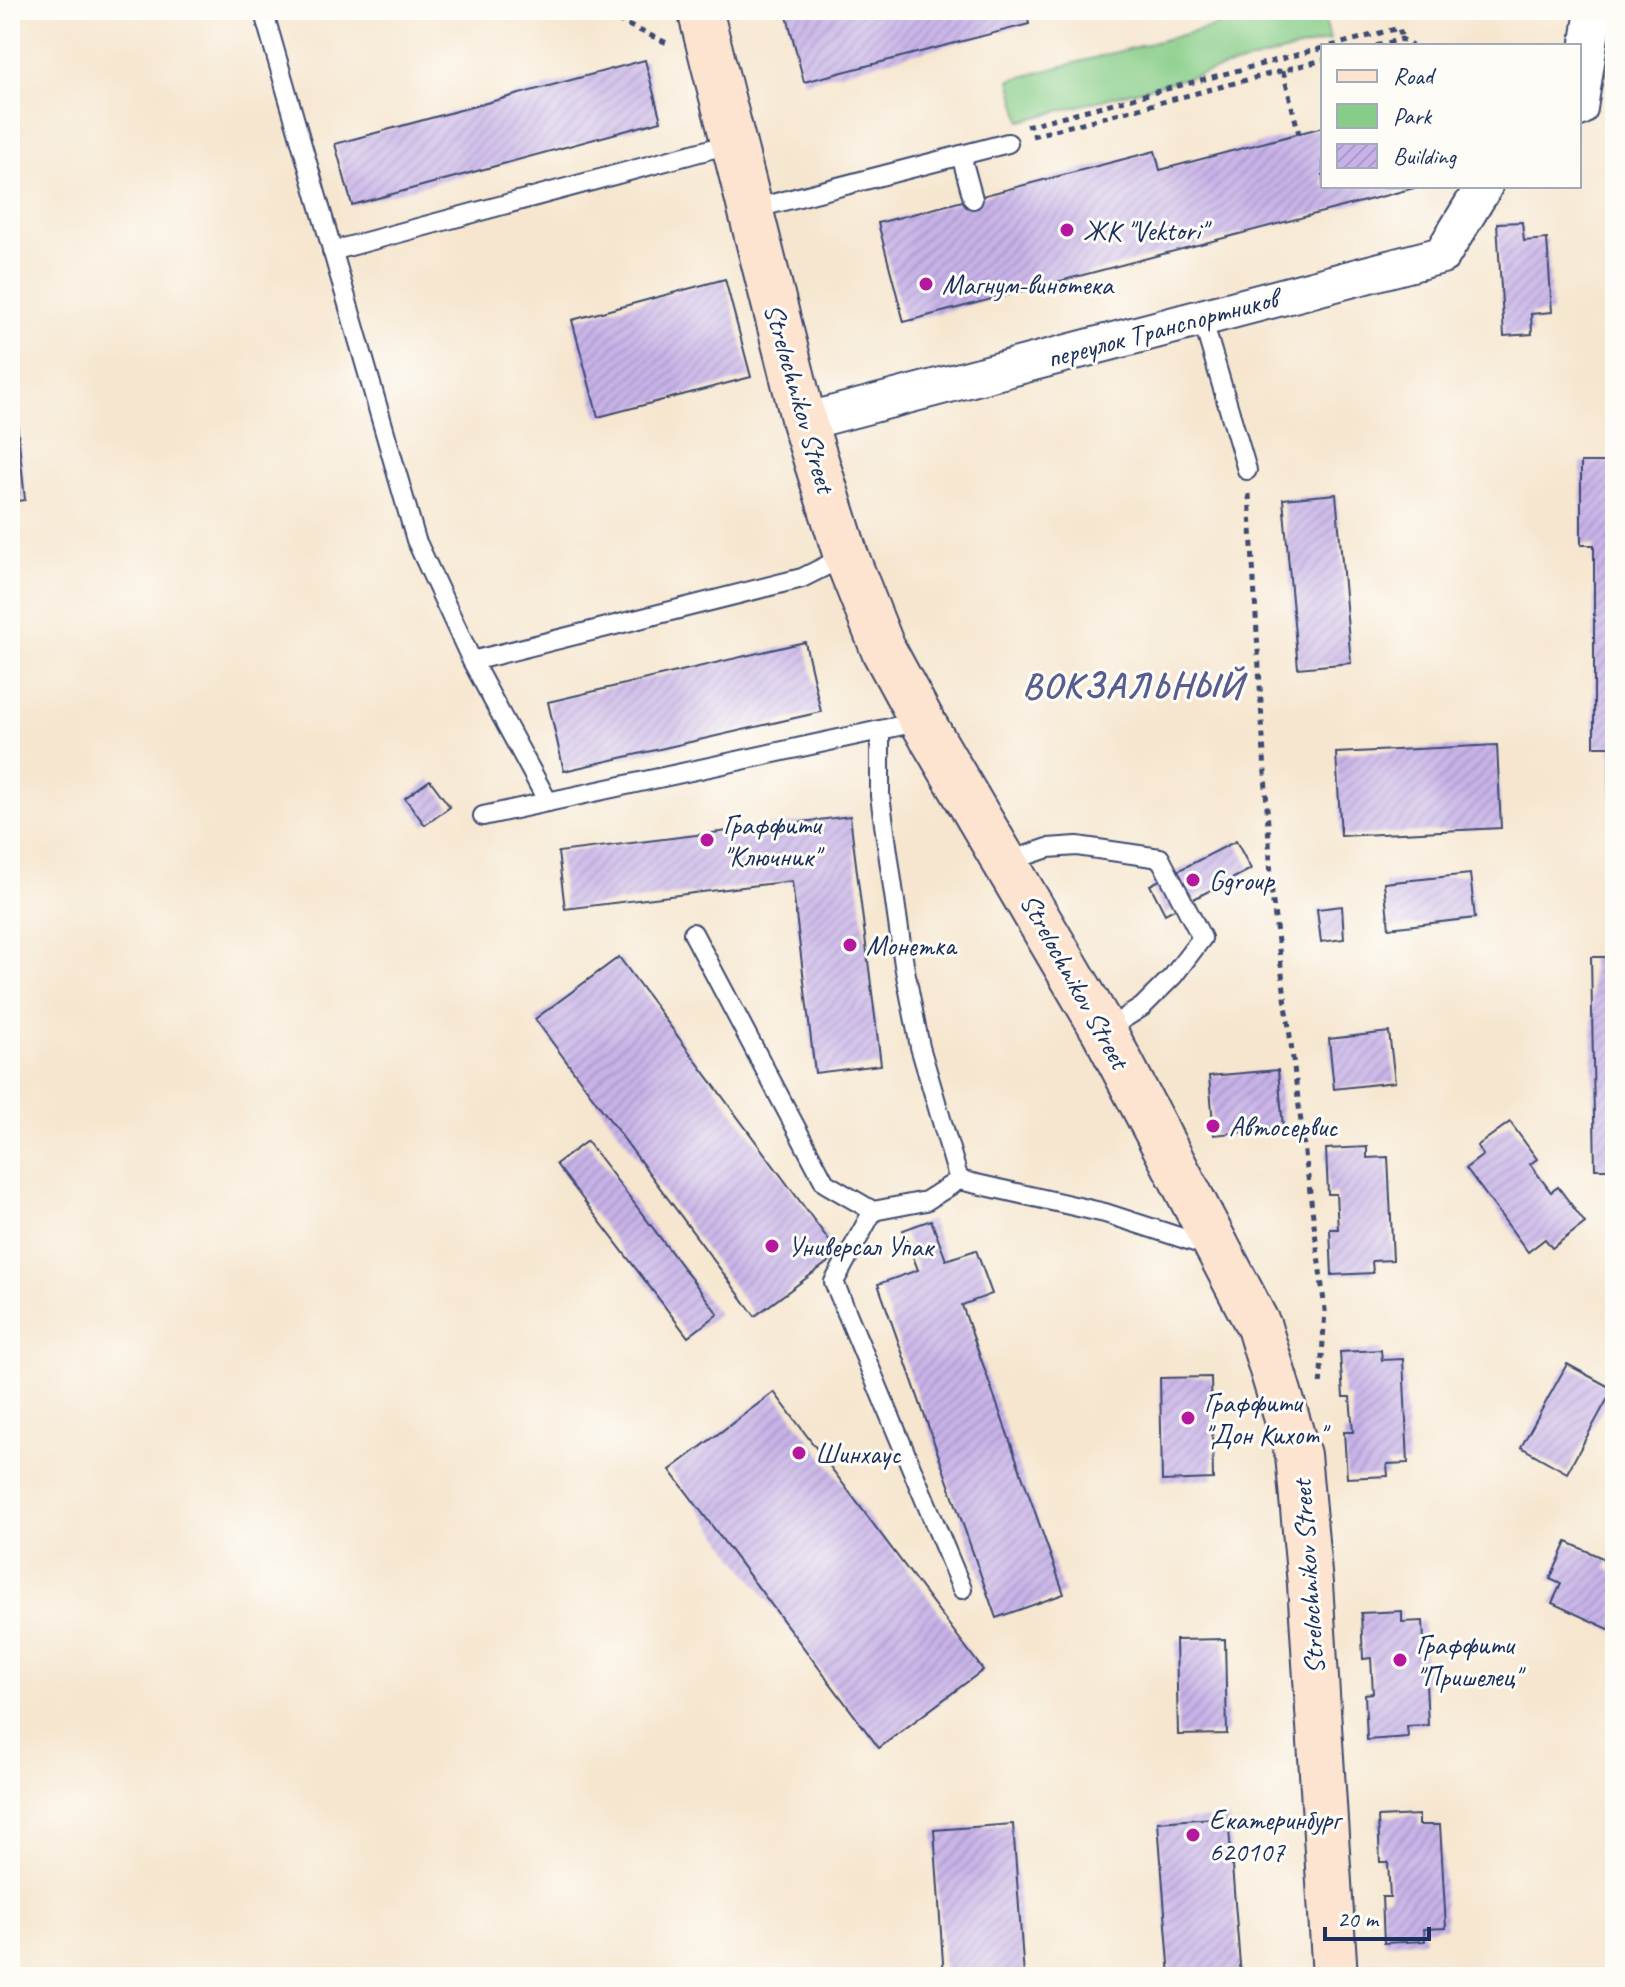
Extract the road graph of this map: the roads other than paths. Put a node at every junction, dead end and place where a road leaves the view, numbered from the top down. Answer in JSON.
{"nodes":[{"id":1,"x":263,"y":10,"type":"edge"},
{"id":2,"x":700,"y":10,"type":"edge"},
{"id":3,"x":1594,"y":10,"type":"edge"},
{"id":4,"x":1581,"y":95,"type":"edge"},
{"id":5,"x":733,"y":143,"type":"junction"},
{"id":6,"x":1008,"y":143,"type":"road end"},
{"id":7,"x":961,"y":155,"type":"junction"},
{"id":8,"x":1483,"y":188,"type":"edge"},
{"id":9,"x":973,"y":199,"type":"dead end"},
{"id":10,"x":749,"y":210,"type":"junction"},
{"id":11,"x":332,"y":251,"type":"junction"},
{"id":12,"x":1202,"y":318,"type":"junction"},
{"id":13,"x":804,"y":422,"type":"junction"},
{"id":14,"x":1247,"y":470,"type":"road end"},
{"id":15,"x":846,"y":556,"type":"junction"},
{"id":16,"x":472,"y":661,"type":"junction"},
{"id":17,"x":922,"y":721,"type":"junction"},
{"id":18,"x":880,"y":730,"type":"junction"},
{"id":19,"x":548,"y":802,"type":"junction"},
{"id":20,"x":483,"y":816,"type":"dead end"},
{"id":21,"x":1007,"y":862,"type":"junction"},
{"id":22,"x":693,"y":933,"type":"dead end"},
{"id":23,"x":1104,"y":1031,"type":"junction"},
{"id":24,"x":959,"y":1180,"type":"junction"},
{"id":25,"x":873,"y":1211,"type":"junction"},
{"id":26,"x":1218,"y":1249,"type":"junction"},
{"id":27,"x":962,"y":1589,"type":"dead end"},
{"id":28,"x":1335,"y":1977,"type":"edge"}],
"edges":[{"from":1,"to":11,"type":"lane"},
{"from":2,"to":5,"type":"main road","name":"Strelochnikov Street"},
{"from":3,"to":4,"type":"street"},
{"from":5,"to":10,"type":"main road","name":"Strelochnikov Street"},
{"from":5,"to":11,"type":"lane"},
{"from":6,"to":7,"type":"lane"},
{"from":7,"to":9,"type":"lane"},
{"from":7,"to":10,"type":"lane"},
{"from":8,"to":12,"type":"street","name":"переулок Транспортников"},
{"from":10,"to":13,"type":"main road","name":"Strelochnikov Street"},
{"from":11,"to":16,"type":"lane"},
{"from":12,"to":13,"type":"street","name":"переулок Транспортников"},
{"from":12,"to":14,"type":"lane"},
{"from":13,"to":15,"type":"main road","name":"Strelochnikov Street"},
{"from":15,"to":16,"type":"lane"},
{"from":15,"to":17,"type":"main road","name":"Strelochnikov Street"},
{"from":16,"to":19,"type":"lane"},
{"from":17,"to":18,"type":"lane"},
{"from":17,"to":21,"type":"main road","name":"Strelochnikov Street"},
{"from":18,"to":19,"type":"lane"},
{"from":18,"to":24,"type":"lane"},
{"from":19,"to":20,"type":"lane"},
{"from":21,"to":23,"type":"main road","name":"Strelochnikov Street"},
{"from":21,"to":23,"type":"lane"},
{"from":22,"to":25,"type":"lane"},
{"from":23,"to":26,"type":"main road","name":"Strelochnikov Street"},
{"from":24,"to":25,"type":"lane"},
{"from":24,"to":26,"type":"lane"},
{"from":25,"to":27,"type":"lane"},
{"from":26,"to":28,"type":"main road","name":"Strelochnikov Street"}]}
